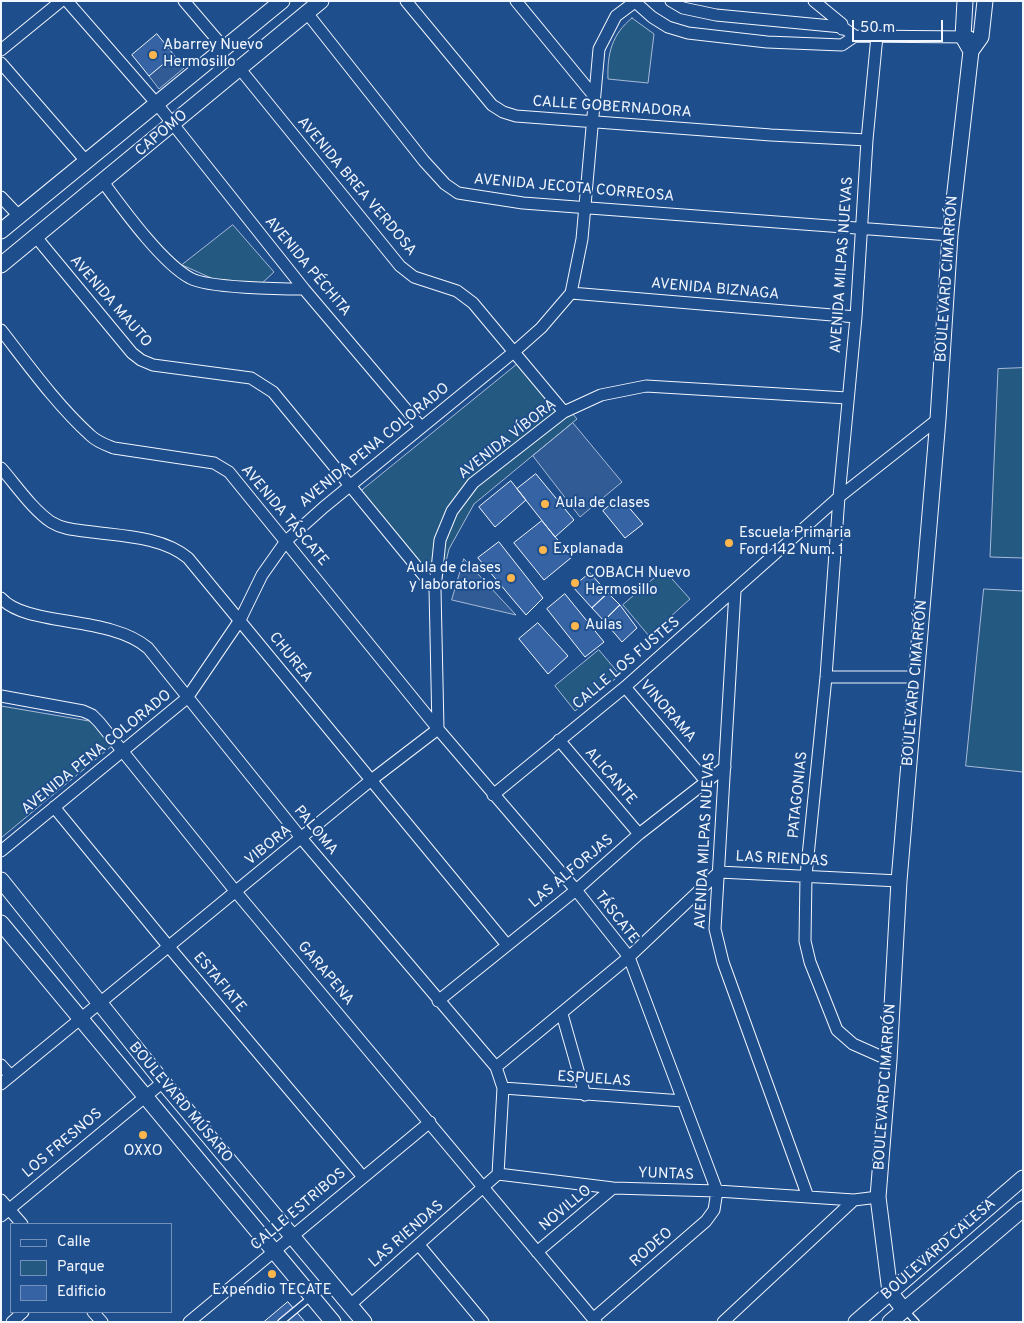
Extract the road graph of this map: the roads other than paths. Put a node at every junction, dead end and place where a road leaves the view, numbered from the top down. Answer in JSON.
{"nodes":[{"id":1,"x":61,"y":1,"type":"edge"},
{"id":2,"x":67,"y":1,"type":"edge"},
{"id":3,"x":184,"y":1,"type":"edge"},
{"id":4,"x":282,"y":1,"type":"edge"},
{"id":5,"x":321,"y":1,"type":"edge"},
{"id":6,"x":406,"y":1,"type":"edge"},
{"id":7,"x":516,"y":1,"type":"edge"},
{"id":8,"x":671,"y":1,"type":"edge"},
{"id":9,"x":814,"y":1,"type":"edge"},
{"id":10,"x":964,"y":1,"type":"edge"},
{"id":11,"x":985,"y":1,"type":"edge"},
{"id":12,"x":635,"y":2,"type":"edge"},
{"id":13,"x":307,"y":13,"type":"junction"},
{"id":14,"x":842,"y":27,"type":"junction"},
{"id":15,"x":855,"y":36,"type":"junction"},
{"id":16,"x":877,"y":36,"type":"junction"},
{"id":17,"x":964,"y":37,"type":"junction"},
{"id":18,"x":981,"y":37,"type":"junction"},
{"id":19,"x":842,"y":45,"type":"junction"},
{"id":20,"x":225,"y":48,"type":"junction"},
{"id":21,"x":1,"y":50,"type":"edge"},
{"id":22,"x":971,"y":51,"type":"junction"},
{"id":23,"x":1,"y":63,"type":"edge"},
{"id":24,"x":240,"y":69,"type":"junction"},
{"id":25,"x":594,"y":96,"type":"junction"},
{"id":26,"x":157,"y":104,"type":"junction"},
{"id":27,"x":592,"y":122,"type":"junction"},
{"id":28,"x":173,"y":124,"type":"junction"},
{"id":29,"x":867,"y":140,"type":"junction"},
{"id":30,"x":86,"y":161,"type":"junction"},
{"id":31,"x":103,"y":182,"type":"junction"},
{"id":32,"x":1,"y":197,"type":"edge"},
{"id":33,"x":584,"y":206,"type":"junction"},
{"id":34,"x":19,"y":216,"type":"junction"},
{"id":35,"x":862,"y":228,"type":"junction"},
{"id":36,"x":1,"y":231,"type":"edge"},
{"id":37,"x":950,"y":235,"type":"junction"},
{"id":38,"x":36,"y":237,"type":"junction"},
{"id":39,"x":1,"y":265,"type":"edge"},
{"id":40,"x":304,"y":289,"type":"junction"},
{"id":41,"x":571,"y":294,"type":"junction"},
{"id":42,"x":856,"y":317,"type":"junction"},
{"id":43,"x":1,"y":330,"type":"edge"},
{"id":44,"x":514,"y":351,"type":"junction"},
{"id":45,"x":848,"y":398,"type":"junction"},
{"id":46,"x":564,"y":412,"type":"junction"},
{"id":47,"x":938,"y":418,"type":"junction"},
{"id":48,"x":421,"y":428,"type":"junction"},
{"id":49,"x":1,"y":468,"type":"edge"},
{"id":50,"x":350,"y":485,"type":"junction"},
{"id":51,"x":839,"y":496,"type":"junction"},
{"id":52,"x":286,"y":541,"type":"junction"},
{"id":53,"x":435,"y":589,"type":"junction"},
{"id":54,"x":735,"y":591,"type":"junction"},
{"id":55,"x":1,"y":598,"type":"edge"},
{"id":56,"x":240,"y":620,"type":"junction"},
{"id":57,"x":826,"y":677,"type":"junction"},
{"id":58,"x":917,"y":677,"type":"junction"},
{"id":59,"x":625,"y":687,"type":"junction"},
{"id":60,"x":1,"y":696,"type":"edge"},
{"id":61,"x":187,"y":698,"type":"junction"},
{"id":62,"x":438,"y":729,"type":"junction"},
{"id":63,"x":559,"y":740,"type":"junction"},
{"id":64,"x":122,"y":751,"type":"junction"},
{"id":65,"x":725,"y":767,"type":"junction"},
{"id":66,"x":705,"y":780,"type":"junction"},
{"id":67,"x":370,"y":781,"type":"junction"},
{"id":68,"x":493,"y":795,"type":"junction"},
{"id":69,"x":54,"y":807,"type":"junction"},
{"id":70,"x":639,"y":834,"type":"junction"},
{"id":71,"x":302,"y":839,"type":"junction"},
{"id":72,"x":1,"y":851,"type":"edge"},
{"id":73,"x":719,"y":872,"type":"junction"},
{"id":74,"x":806,"y":876,"type":"junction"},
{"id":75,"x":1,"y":880,"type":"edge"},
{"id":76,"x":900,"y":882,"type":"junction"},
{"id":77,"x":576,"y":890,"type":"junction"},
{"id":78,"x":236,"y":892,"type":"junction"},
{"id":79,"x":1,"y":923,"type":"edge"},
{"id":80,"x":507,"y":945,"type":"junction"},
{"id":81,"x":168,"y":947,"type":"junction"},
{"id":82,"x":629,"y":957,"type":"junction"},
{"id":83,"x":438,"y":1001,"type":"junction"},
{"id":84,"x":99,"y":1004,"type":"junction"},
{"id":85,"x":562,"y":1014,"type":"junction"},
{"id":86,"x":81,"y":1019,"type":"junction"},
{"id":87,"x":889,"y":1060,"type":"junction"},
{"id":88,"x":1,"y":1065,"type":"edge"},
{"id":89,"x":496,"y":1067,"type":"junction"},
{"id":90,"x":11,"y":1076,"type":"junction"},
{"id":91,"x":163,"y":1082,"type":"junction"},
{"id":92,"x":1,"y":1084,"type":"edge"},
{"id":93,"x":503,"y":1088,"type":"junction"},
{"id":94,"x":585,"y":1095,"type":"junction"},
{"id":95,"x":145,"y":1096,"type":"junction"},
{"id":96,"x":683,"y":1101,"type":"junction"},
{"id":97,"x":430,"y":1122,"type":"junction"},
{"id":98,"x":498,"y":1174,"type":"junction"},
{"id":99,"x":363,"y":1177,"type":"junction"},
{"id":100,"x":1023,"y":1178,"type":"edge"},
{"id":101,"x":484,"y":1187,"type":"junction"},
{"id":102,"x":613,"y":1188,"type":"junction"},
{"id":103,"x":717,"y":1191,"type":"junction"},
{"id":104,"x":808,"y":1197,"type":"junction"},
{"id":105,"x":878,"y":1198,"type":"junction"},
{"id":106,"x":1,"y":1200,"type":"edge"},
{"id":107,"x":854,"y":1200,"type":"junction"},
{"id":108,"x":1023,"y":1209,"type":"edge"},
{"id":109,"x":5,"y":1212,"type":"edge"},
{"id":110,"x":21,"y":1223,"type":"edge"},
{"id":111,"x":292,"y":1236,"type":"junction"},
{"id":112,"x":419,"y":1246,"type":"junction"},
{"id":113,"x":274,"y":1251,"type":"junction"},
{"id":114,"x":537,"y":1252,"type":"junction"},
{"id":115,"x":890,"y":1292,"type":"junction"},
{"id":116,"x":312,"y":1296,"type":"junction"},
{"id":117,"x":350,"y":1305,"type":"junction"},
{"id":118,"x":904,"y":1310,"type":"junction"},
{"id":119,"x":22,"y":1313,"type":"edge"},
{"id":120,"x":594,"y":1320,"type":"edge"},
{"id":121,"x":282,"y":1321,"type":"edge"},
{"id":122,"x":12,"y":1322,"type":"edge"},
{"id":123,"x":188,"y":1322,"type":"edge"},
{"id":124,"x":333,"y":1322,"type":"edge"},
{"id":125,"x":364,"y":1322,"type":"edge"},
{"id":126,"x":483,"y":1322,"type":"edge"},
{"id":127,"x":723,"y":1322,"type":"edge"},
{"id":128,"x":856,"y":1322,"type":"edge"},
{"id":129,"x":890,"y":1322,"type":"edge"},
{"id":130,"x":916,"y":1322,"type":"edge"}],
"edges":[{"from":1,"to":21,"type":"street"},
{"from":2,"to":26,"type":"street","name":"AVENIDA PÉCHITA"},
{"from":3,"to":20,"type":"street"},
{"from":4,"to":20,"type":"street","name":"CAPOMO"},
{"from":5,"to":13,"type":"street","name":"CAPOMO"},
{"from":6,"to":27,"type":"street","name":"CALLE GOBERNADORA"},
{"from":7,"to":25,"type":"street"},
{"from":8,"to":14,"type":"street"},
{"from":9,"to":14,"type":"street"},
{"from":10,"to":17,"type":"street"},
{"from":11,"to":18,"type":"street","name":"BOULEVARD CIMARRÓN"},
{"from":12,"to":19,"type":"street"},
{"from":12,"to":25,"type":"street"},
{"from":13,"to":24,"type":"street","name":"CAPOMO"},
{"from":13,"to":33,"type":"street","name":"AVENIDA JECOTA CORREOSA"},
{"from":14,"to":15,"type":"street"},
{"from":14,"to":19,"type":"street"},
{"from":15,"to":16,"type":"street"},
{"from":15,"to":19,"type":"street"},
{"from":16,"to":17,"type":"street"},
{"from":16,"to":29,"type":"street","name":"AVENIDA MILPAS NUEVAS"},
{"from":17,"to":18,"type":"street"},
{"from":17,"to":22,"type":"street"},
{"from":18,"to":22,"type":"street","name":"BOULEVARD CIMARRÓN"},
{"from":20,"to":26,"type":"street","name":"CAPOMO"},
{"from":22,"to":37,"type":"street","name":"BOULEVARD CIMARRÓN"},
{"from":23,"to":30,"type":"street"},
{"from":24,"to":28,"type":"street","name":"CAPOMO"},
{"from":24,"to":44,"type":"street","name":"AVENIDA BREA VERDOSA"},
{"from":25,"to":27,"type":"street"},
{"from":26,"to":28,"type":"street","name":"AVENIDA PÉCHITA"},
{"from":26,"to":30,"type":"street","name":"CAPOMO"},
{"from":27,"to":29,"type":"street","name":"CALLE GOBERNADORA"},
{"from":27,"to":33,"type":"street"},
{"from":28,"to":31,"type":"street","name":"CAPOMO"},
{"from":28,"to":40,"type":"street","name":"AVENIDA PÉCHITA"},
{"from":29,"to":35,"type":"street","name":"AVENIDA MILPAS NUEVAS"},
{"from":30,"to":34,"type":"street","name":"CAPOMO"},
{"from":31,"to":38,"type":"street","name":"CAPOMO"},
{"from":31,"to":40,"type":"street"},
{"from":32,"to":34,"type":"street"},
{"from":33,"to":35,"type":"street","name":"AVENIDA JECOTA CORREOSA"},
{"from":33,"to":41,"type":"street"},
{"from":34,"to":36,"type":"street","name":"CAPOMO"},
{"from":35,"to":37,"type":"street","name":"AVENIDA JECOTA CORREOSA"},
{"from":35,"to":42,"type":"street","name":"AVENIDA MILPAS NUEVAS"},
{"from":37,"to":47,"type":"street","name":"BOULEVARD CIMARRÓN"},
{"from":38,"to":39,"type":"street","name":"CAPOMO"},
{"from":38,"to":50,"type":"street","name":"AVENIDA MAUTO"},
{"from":40,"to":48,"type":"street","name":"AVENIDA PÉCHITA"},
{"from":41,"to":42,"type":"street","name":"AVENIDA BIZNAGA"},
{"from":41,"to":44,"type":"street","name":"AVENIDA PENA COLORADO"},
{"from":42,"to":45,"type":"street","name":"AVENIDA MILPAS NUEVAS"},
{"from":43,"to":52,"type":"street","name":"AVENIDA TÁSCATE"},
{"from":44,"to":46,"type":"street","name":"AVENIDA BREA VERDOSA"},
{"from":44,"to":48,"type":"street","name":"AVENIDA PENA COLORADO"},
{"from":45,"to":46,"type":"street","name":"AVENIDA VÍBORA"},
{"from":45,"to":51,"type":"street","name":"AVENIDA MILPAS NUEVAS"},
{"from":46,"to":53,"type":"street","name":"AVENIDA VÍBORA"},
{"from":47,"to":51,"type":"street","name":"CALLE LOS FUSTES"},
{"from":47,"to":58,"type":"street","name":"BOULEVARD CIMARRÓN"},
{"from":48,"to":50,"type":"street","name":"AVENIDA PENA COLORADO"},
{"from":49,"to":56,"type":"street","name":"CHUREA"},
{"from":50,"to":52,"type":"street","name":"AVENIDA PENA COLORADO"},
{"from":50,"to":53,"type":"street","name":"AVENIDA MAUTO"},
{"from":51,"to":54,"type":"street","name":"CALLE LOS FUSTES"},
{"from":51,"to":57,"type":"street","name":"PATAGONIAS"},
{"from":52,"to":56,"type":"street","name":"AVENIDA PENA COLORADO"},
{"from":52,"to":62,"type":"street","name":"AVENIDA TÁSCATE"},
{"from":53,"to":62,"type":"street"},
{"from":54,"to":59,"type":"street","name":"CALLE LOS FUSTES"},
{"from":54,"to":65,"type":"street","name":"AVENIDA MILPAS NUEVAS"},
{"from":55,"to":61,"type":"street","name":"PALOMA"},
{"from":56,"to":61,"type":"street","name":"AVENIDA PENA COLORADO"},
{"from":56,"to":67,"type":"street","name":"CHUREA"},
{"from":57,"to":58,"type":"street"},
{"from":57,"to":74,"type":"street","name":"PATAGONIAS"},
{"from":58,"to":76,"type":"street","name":"BOULEVARD CIMARRÓN"},
{"from":59,"to":63,"type":"street","name":"CALLE LOS FUSTES"},
{"from":59,"to":66,"type":"street","name":"VINORAMA"},
{"from":60,"to":64,"type":"street","name":"GARAPENA"},
{"from":61,"to":64,"type":"street","name":"AVENIDA PENA COLORADO"},
{"from":61,"to":71,"type":"street","name":"PALOMA"},
{"from":62,"to":67,"type":"street","name":"VIBORA"},
{"from":62,"to":68,"type":"street","name":"TÁSCATE"},
{"from":63,"to":68,"type":"street","name":"CALLE LOS FUSTES"},
{"from":63,"to":70,"type":"street","name":"ALICANTE"},
{"from":64,"to":69,"type":"street","name":"AVENIDA PENA COLORADO"},
{"from":64,"to":78,"type":"street","name":"GARAPENA"},
{"from":65,"to":66,"type":"street","name":"LAS ALFORJAS"},
{"from":65,"to":73,"type":"street","name":"AVENIDA MILPAS NUEVAS"},
{"from":66,"to":70,"type":"street","name":"LAS ALFORJAS"},
{"from":67,"to":71,"type":"street","name":"VIBORA"},
{"from":67,"to":80,"type":"street","name":"CHUREA"},
{"from":68,"to":77,"type":"street","name":"TÁSCATE"},
{"from":69,"to":72,"type":"street","name":"AVENIDA PENA COLORADO"},
{"from":69,"to":81,"type":"street","name":"ESTAFIATE"},
{"from":70,"to":77,"type":"street","name":"LAS ALFORJAS"},
{"from":71,"to":78,"type":"street","name":"VIBORA"},
{"from":71,"to":83,"type":"street","name":"PALOMA"},
{"from":73,"to":74,"type":"street","name":"LAS RIENDAS"},
{"from":73,"to":82,"type":"street","name":"LAS RIENDAS"},
{"from":73,"to":104,"type":"street","name":"AVENIDA MILPAS NUEVAS"},
{"from":74,"to":76,"type":"street","name":"LAS RIENDAS"},
{"from":74,"to":87,"type":"street","name":"PATAGONIAS"},
{"from":75,"to":84,"type":"street","name":"BOULEVARD MÚSARO"},
{"from":76,"to":87,"type":"street","name":"BOULEVARD CIMARRÓN"},
{"from":77,"to":80,"type":"street","name":"LAS ALFORJAS"},
{"from":77,"to":82,"type":"street","name":"TÁSCATE"},
{"from":78,"to":81,"type":"street","name":"VIBORA"},
{"from":78,"to":97,"type":"street","name":"GARAPENA"},
{"from":79,"to":86,"type":"street","name":"BOULEVARD MÚSARO"},
{"from":80,"to":83,"type":"street","name":"LAS ALFORJAS"},
{"from":81,"to":84,"type":"street","name":"VIBORA"},
{"from":81,"to":99,"type":"street","name":"ESTAFIATE"},
{"from":82,"to":85,"type":"street","name":"LAS RIENDAS"},
{"from":82,"to":96,"type":"street","name":"TÁSCATE"},
{"from":83,"to":89,"type":"street","name":"PALOMA"},
{"from":84,"to":86,"type":"street","name":"VIBORA"},
{"from":84,"to":91,"type":"street","name":"BOULEVARD MÚSARO"},
{"from":85,"to":89,"type":"street","name":"LAS RIENDAS"},
{"from":85,"to":94,"type":"street"},
{"from":86,"to":90,"type":"street","name":"VIBORA"},
{"from":86,"to":95,"type":"street","name":"BOULEVARD MÚSARO"},
{"from":87,"to":105,"type":"street","name":"BOULEVARD CIMARRÓN"},
{"from":88,"to":90,"type":"street"},
{"from":89,"to":93,"type":"street","name":"PALOMA"},
{"from":90,"to":92,"type":"street","name":"VIBORA"},
{"from":91,"to":95,"type":"street","name":"LOS FRESNOS"},
{"from":91,"to":111,"type":"street","name":"BOULEVARD MÚSARO"},
{"from":93,"to":94,"type":"street","name":"ESPUELAS"},
{"from":93,"to":98,"type":"street","name":"PALOMA"},
{"from":94,"to":96,"type":"street","name":"ESPUELAS"},
{"from":95,"to":109,"type":"street","name":"LOS FRESNOS"},
{"from":95,"to":113,"type":"street","name":"BOULEVARD MÚSARO"},
{"from":96,"to":103,"type":"street","name":"TÁSCATE"},
{"from":97,"to":99,"type":"street","name":"CALLE ESTRIBOS"},
{"from":97,"to":101,"type":"street","name":"GARAPENA"},
{"from":98,"to":101,"type":"street"},
{"from":98,"to":102,"type":"street","name":"YUNTAS"},
{"from":99,"to":111,"type":"street","name":"CALLE ESTRIBOS"},
{"from":100,"to":115,"type":"street","name":"BOULEVARD CALESA"},
{"from":101,"to":112,"type":"street","name":"LAS RIENDAS"},
{"from":101,"to":114,"type":"street","name":"GARAPENA"},
{"from":102,"to":103,"type":"street","name":"YUNTAS"},
{"from":102,"to":114,"type":"street","name":"NOVILLO"},
{"from":103,"to":104,"type":"street","name":"YUNTAS"},
{"from":103,"to":120,"type":"street","name":"RODEO"},
{"from":104,"to":107,"type":"street","name":"YUNTAS"},
{"from":105,"to":107,"type":"street","name":"YUNTAS"},
{"from":105,"to":115,"type":"street","name":"BOULEVARD CIMARRÓN"},
{"from":106,"to":109,"type":"street"},
{"from":107,"to":127,"type":"street"},
{"from":108,"to":118,"type":"street","name":"BOULEVARD CALESA"},
{"from":109,"to":110,"type":"street"},
{"from":111,"to":113,"type":"street","name":"CALLE ESTRIBOS"},
{"from":111,"to":117,"type":"street","name":"BOULEVARD MÚSARO"},
{"from":112,"to":117,"type":"street","name":"LAS RIENDAS"},
{"from":112,"to":126,"type":"street"},
{"from":113,"to":116,"type":"street","name":"BOULEVARD MÚSARO"},
{"from":113,"to":123,"type":"street","name":"CALLE ESTRIBOS"},
{"from":114,"to":120,"type":"street","name":"GARAPENA"},
{"from":115,"to":118,"type":"street"},
{"from":115,"to":128,"type":"street","name":"BOULEVARD CALESA"},
{"from":116,"to":121,"type":"lane"},
{"from":116,"to":124,"type":"street","name":"BOULEVARD MÚSARO"},
{"from":117,"to":125,"type":"street","name":"BOULEVARD MÚSARO"},
{"from":118,"to":129,"type":"street","name":"BOULEVARD CALESA"},
{"from":118,"to":130,"type":"lane"},
{"from":119,"to":122,"type":"street"}]}
